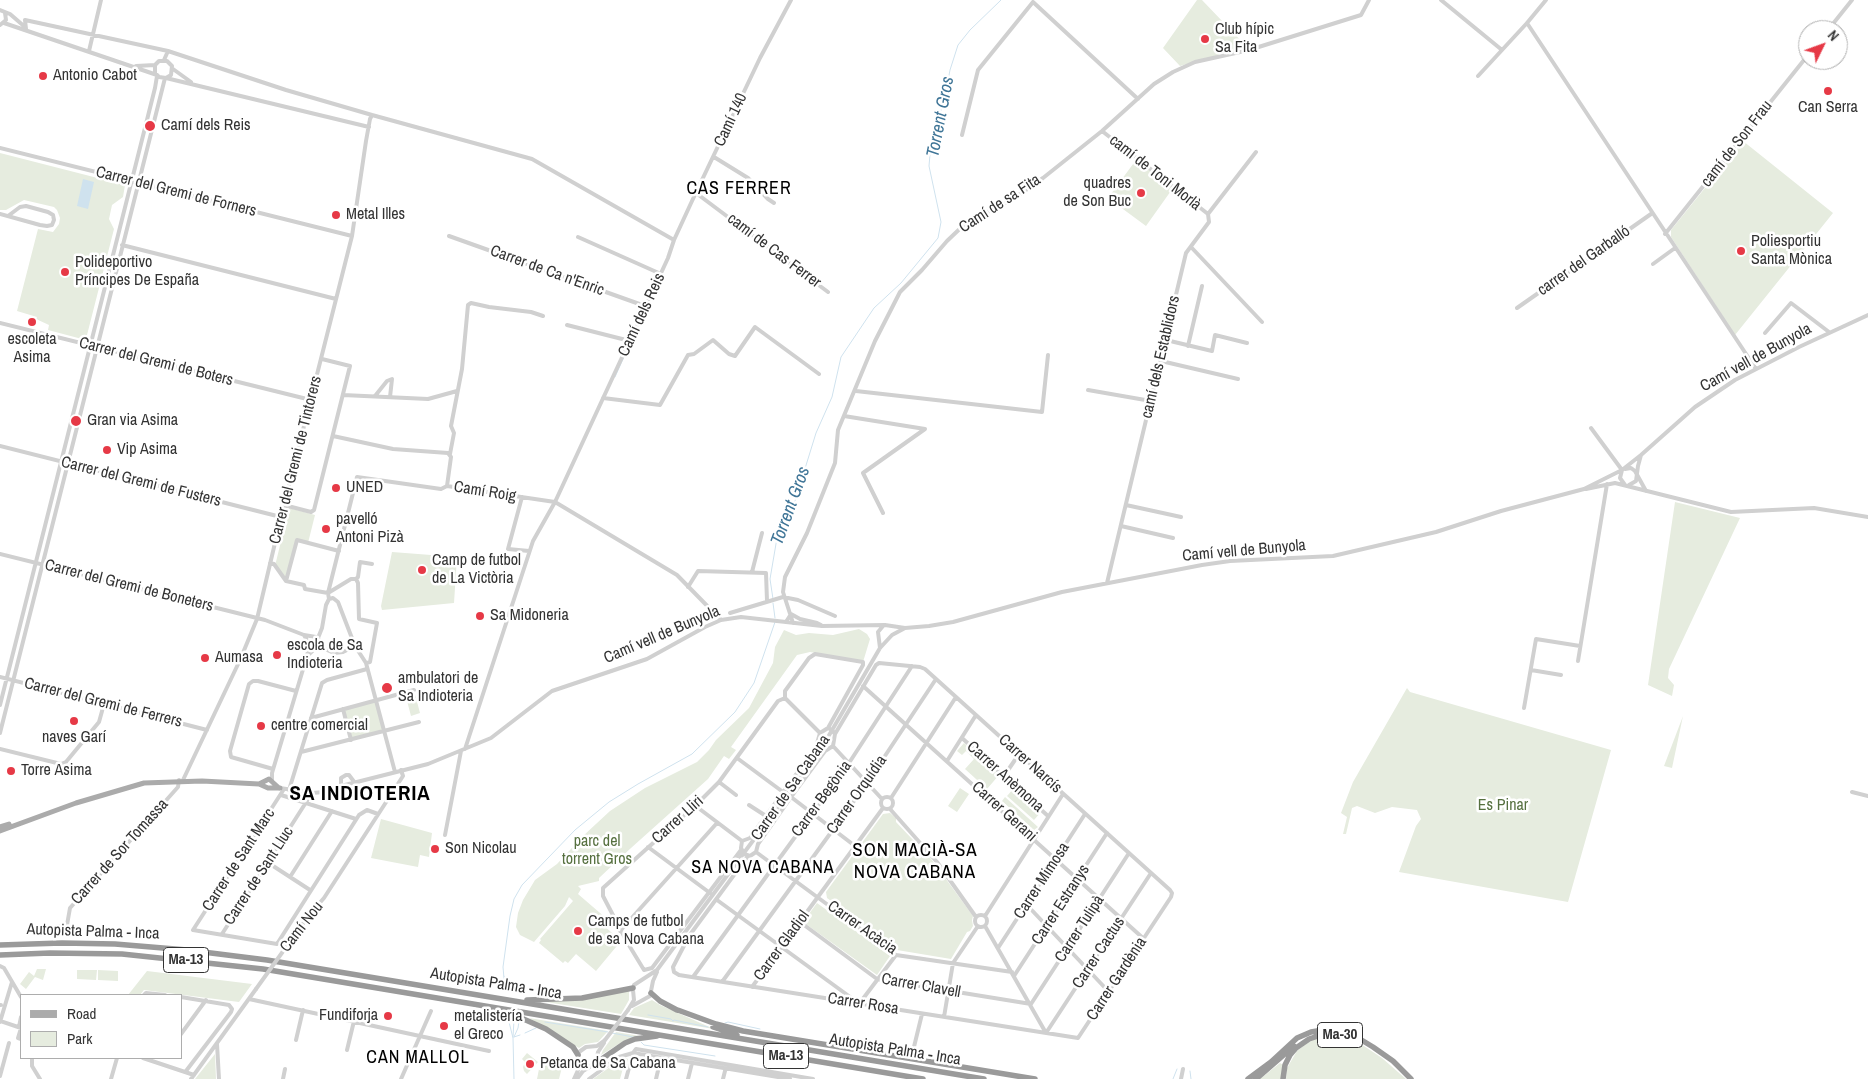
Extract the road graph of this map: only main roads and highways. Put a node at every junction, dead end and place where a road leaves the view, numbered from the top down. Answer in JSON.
{"nodes":[{"id":1,"x":263,"y":782,"type":"junction"},
{"id":2,"x":272,"y":784,"type":"junction"},
{"id":3,"x":282,"y":789,"type":"road end"},
{"id":4,"x":24,"y":821,"type":"junction"},
{"id":5,"x":0,"y":827,"type":"edge"},
{"id":6,"x":0,"y":831,"type":"edge"},
{"id":7,"x":0,"y":943,"type":"edge"},
{"id":8,"x":0,"y":954,"type":"edge"},
{"id":9,"x":633,"y":990,"type":"road end"},
{"id":10,"x":651,"y":990,"type":"road end"},
{"id":11,"x":513,"y":1001,"type":"junction"},
{"id":12,"x":497,"y":1008,"type":"junction"},
{"id":13,"x":675,"y":1009,"type":"junction"},
{"id":14,"x":663,"y":1036,"type":"junction"},
{"id":15,"x":1360,"y":1040,"type":"junction"},
{"id":16,"x":758,"y":1041,"type":"junction"},
{"id":17,"x":578,"y":1058,"type":"road end"},
{"id":18,"x":597,"y":1060,"type":"road end"},
{"id":19,"x":923,"y":1079,"type":"edge"},
{"id":20,"x":984,"y":1079,"type":"edge"},
{"id":21,"x":1035,"y":1079,"type":"edge"},
{"id":22,"x":1248,"y":1079,"type":"edge"},
{"id":23,"x":1256,"y":1079,"type":"edge"},
{"id":24,"x":1283,"y":1079,"type":"edge"},
{"id":25,"x":1410,"y":1079,"type":"edge"}],
"edges":[{"from":1,"to":2,"type":"main road"},
{"from":1,"to":2,"type":"main road"},
{"from":1,"to":4,"type":"main road"},
{"from":2,"to":3,"type":"main road"},
{"from":4,"to":5,"type":"main road"},
{"from":4,"to":6,"type":"main road"},
{"from":7,"to":11,"type":"highway","name":"Autopista Palma - Inca","number":"Ma-13"},
{"from":8,"to":12,"type":"highway","name":"Autopista Palma - Inca","number":"Ma-13"},
{"from":9,"to":11,"type":"highway"},
{"from":10,"to":13,"type":"highway"},
{"from":11,"to":16,"type":"highway","name":"Autopista Palma - Inca","number":"Ma-13"},
{"from":12,"to":14,"type":"highway","name":"Autopista Palma - Inca","number":"Ma-13"},
{"from":12,"to":17,"type":"highway"},
{"from":13,"to":16,"type":"highway"},
{"from":13,"to":21,"type":"highway"},
{"from":14,"to":18,"type":"highway"},
{"from":14,"to":19,"type":"highway","name":"Autopista Palma - Inca","number":"Ma-13"},
{"from":15,"to":22,"type":"highway"},
{"from":15,"to":23,"type":"highway","number":"Ma-30"},
{"from":15,"to":25,"type":"highway","number":"Ma-30"},
{"from":16,"to":20,"type":"highway","name":"Autopista Palma - Inca","number":"Ma-13"},
{"from":24,"to":25,"type":"highway","number":"Ma-30"}]}
